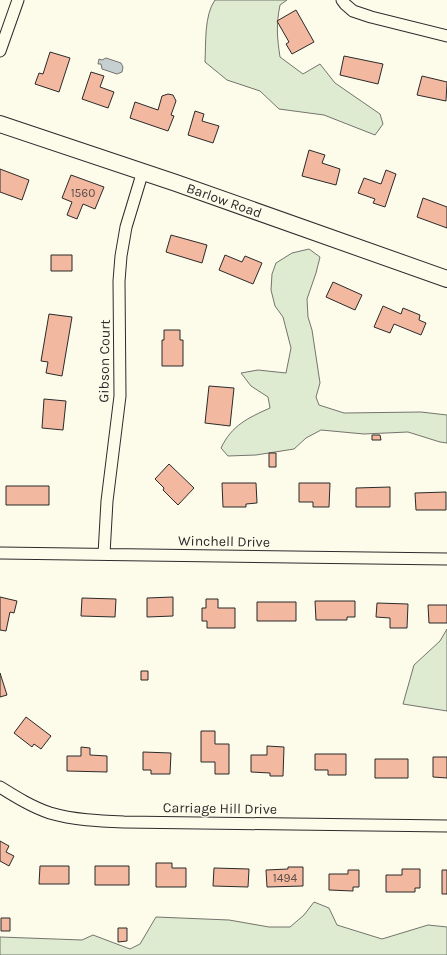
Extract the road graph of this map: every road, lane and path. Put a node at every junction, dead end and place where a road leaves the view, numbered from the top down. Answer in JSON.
{"nodes":[{"id":1,"x":18,"y":0,"type":"edge"},
{"id":2,"x":342,"y":0,"type":"edge"},
{"id":3,"x":447,"y":36,"type":"edge"},
{"id":4,"x":0,"y":51,"type":"edge"},
{"id":5,"x":0,"y":124,"type":"edge"},
{"id":6,"x":143,"y":172,"type":"junction"},
{"id":7,"x":447,"y":280,"type":"edge"},
{"id":8,"x":0,"y":553,"type":"edge"},
{"id":9,"x":104,"y":554,"type":"junction"},
{"id":10,"x":447,"y":559,"type":"edge"},
{"id":11,"x":0,"y":787,"type":"edge"},
{"id":12,"x":447,"y":826,"type":"edge"}],
"edges":[{"from":1,"to":4,"type":"street"},
{"from":2,"to":3,"type":"street"},
{"from":5,"to":6,"type":"street","name":"Barlow Road"},
{"from":6,"to":7,"type":"street","name":"Barlow Road"},
{"from":6,"to":9,"type":"street","name":"Gibson Court"},
{"from":8,"to":9,"type":"street","name":"Winchell Drive"},
{"from":9,"to":10,"type":"street","name":"Winchell Drive"},
{"from":11,"to":12,"type":"street","name":"Carriage Hill Drive"}]}
